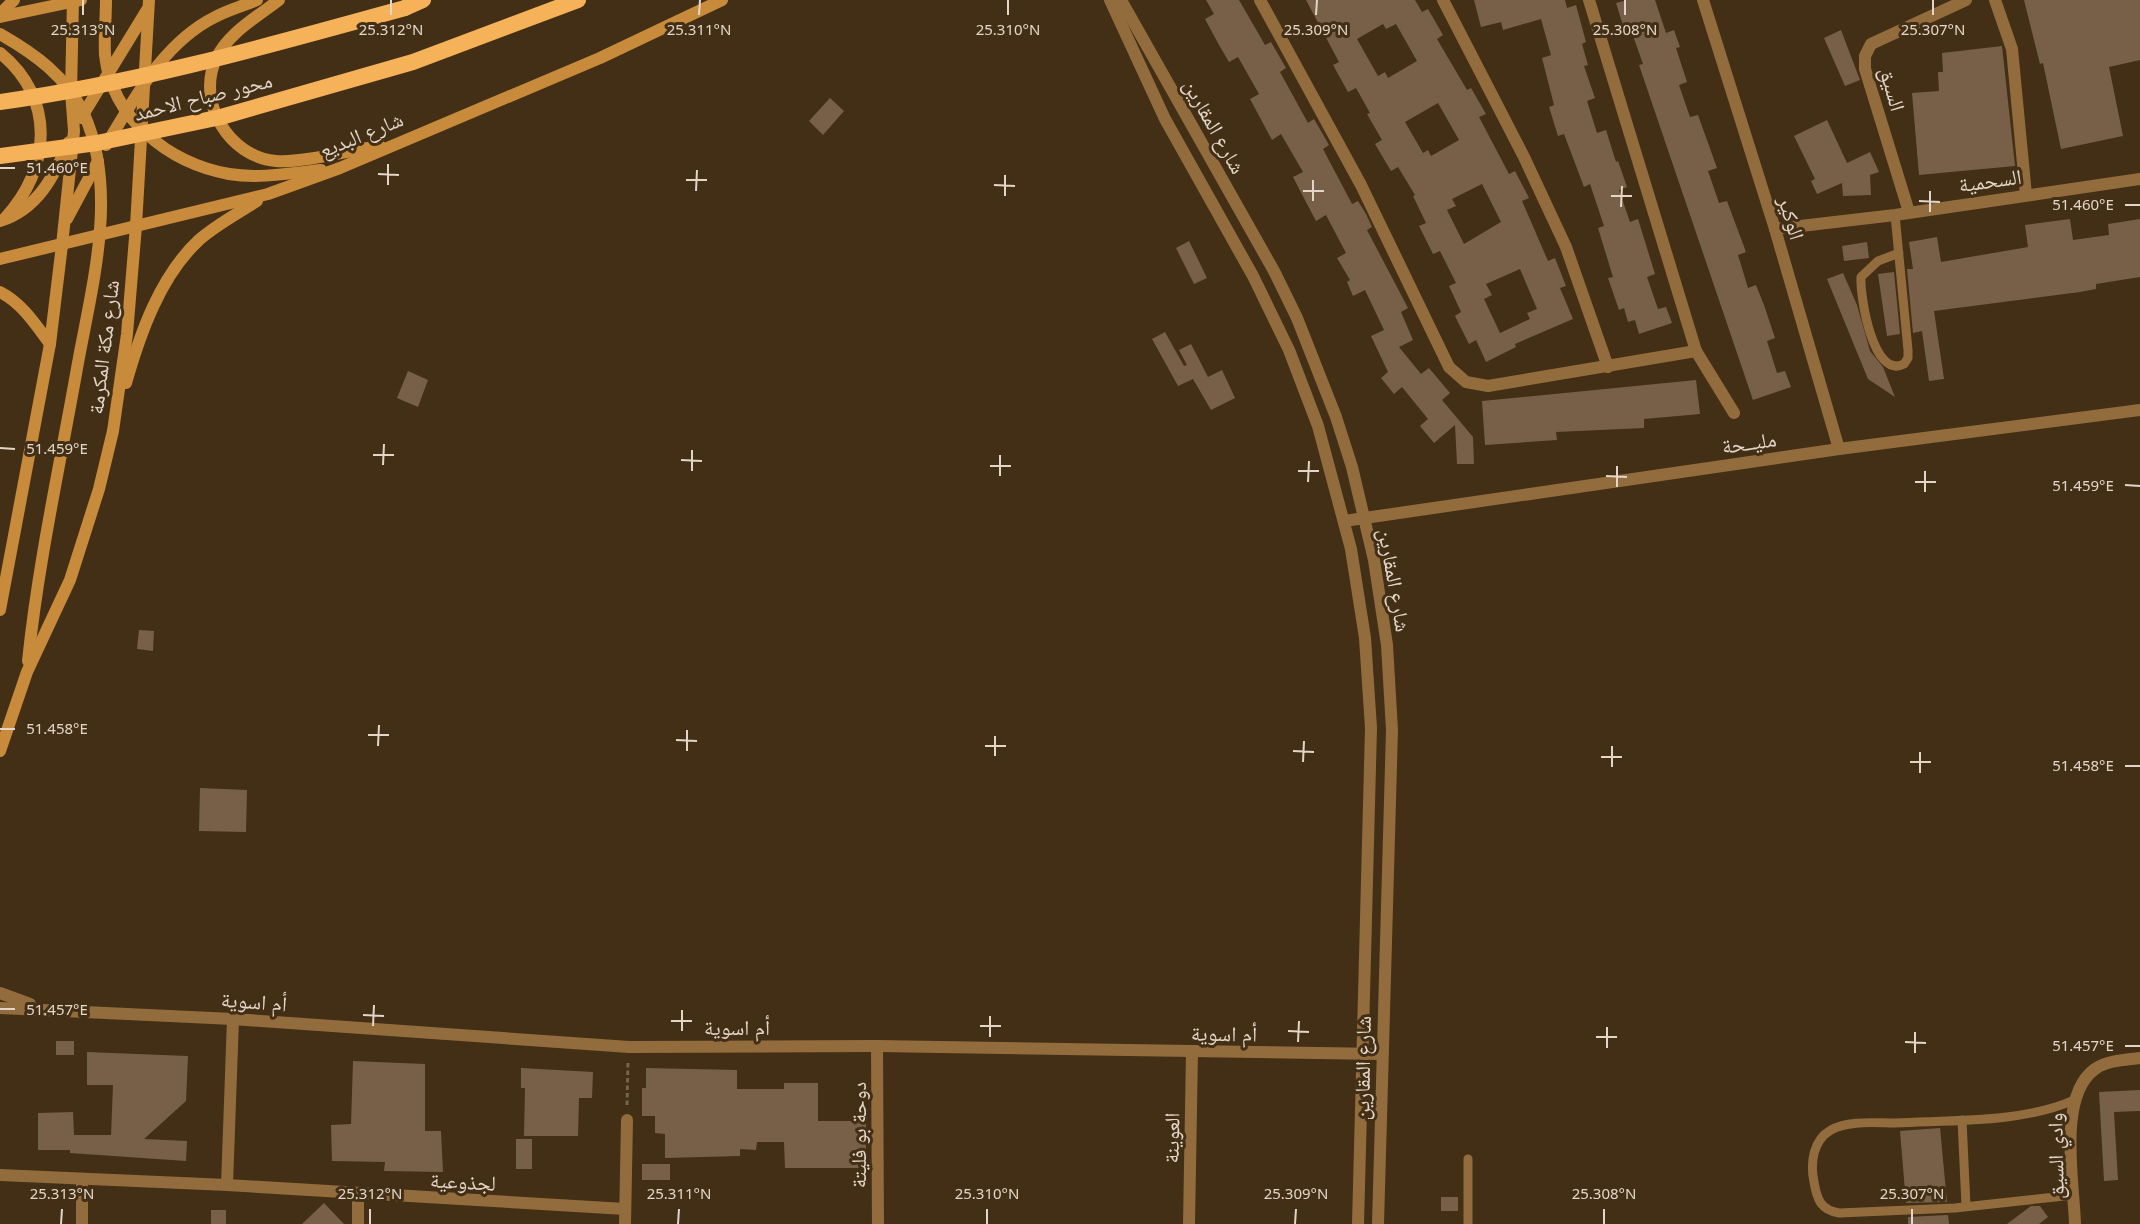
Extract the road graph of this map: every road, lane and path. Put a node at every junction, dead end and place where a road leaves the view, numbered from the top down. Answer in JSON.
{"nodes":[{"id":1,"x":14,"y":0,"type":"edge"},
{"id":2,"x":106,"y":0,"type":"edge"},
{"id":3,"x":257,"y":0,"type":"edge"},
{"id":4,"x":279,"y":0,"type":"edge"},
{"id":5,"x":423,"y":0,"type":"edge"},
{"id":6,"x":578,"y":0,"type":"edge"},
{"id":7,"x":722,"y":0,"type":"edge"},
{"id":8,"x":1110,"y":0,"type":"edge"},
{"id":9,"x":1121,"y":0,"type":"edge"},
{"id":10,"x":1260,"y":0,"type":"edge"},
{"id":11,"x":1443,"y":0,"type":"edge"},
{"id":12,"x":1589,"y":0,"type":"edge"},
{"id":13,"x":1703,"y":0,"type":"edge"},
{"id":14,"x":1966,"y":0,"type":"edge"},
{"id":15,"x":1995,"y":0,"type":"edge"},
{"id":16,"x":75,"y":1,"type":"edge"},
{"id":17,"x":149,"y":4,"type":"edge"},
{"id":18,"x":0,"y":16,"type":"edge"},
{"id":19,"x":0,"y":34,"type":"edge"},
{"id":20,"x":0,"y":53,"type":"edge"},
{"id":21,"x":109,"y":74,"type":"junction"},
{"id":22,"x":144,"y":84,"type":"junction"},
{"id":23,"x":71,"y":92,"type":"junction"},
{"id":24,"x":0,"y":102,"type":"edge"},
{"id":25,"x":125,"y":113,"type":"junction"},
{"id":26,"x":83,"y":114,"type":"junction"},
{"id":27,"x":74,"y":131,"type":"junction"},
{"id":28,"x":142,"y":131,"type":"junction"},
{"id":29,"x":398,"y":143,"type":"junction"},
{"id":30,"x":0,"y":156,"type":"edge"},
{"id":31,"x":98,"y":161,"type":"junction"},
{"id":32,"x":340,"y":168,"type":"junction"},
{"id":33,"x":2140,"y":178,"type":"edge"},
{"id":34,"x":268,"y":194,"type":"junction"},
{"id":35,"x":2026,"y":195,"type":"junction"},
{"id":36,"x":1909,"y":212,"type":"junction"},
{"id":37,"x":1895,"y":215,"type":"junction"},
{"id":38,"x":1,"y":221,"type":"edge"},
{"id":39,"x":63,"y":226,"type":"junction"},
{"id":40,"x":136,"y":226,"type":"junction"},
{"id":41,"x":1775,"y":229,"type":"junction"},
{"id":42,"x":98,"y":237,"type":"junction"},
{"id":43,"x":62,"y":245,"type":"junction"},
{"id":44,"x":1899,"y":253,"type":"junction"},
{"id":45,"x":0,"y":259,"type":"edge"},
{"id":46,"x":0,"y":292,"type":"edge"},
{"id":47,"x":50,"y":344,"type":"junction"},
{"id":48,"x":1696,"y":351,"type":"junction"},
{"id":49,"x":1608,"y":367,"type":"junction"},
{"id":50,"x":2140,"y":410,"type":"edge"},
{"id":51,"x":1734,"y":413,"type":"dead end"},
{"id":52,"x":113,"y":431,"type":"junction"},
{"id":53,"x":1839,"y":449,"type":"junction"},
{"id":54,"x":1365,"y":519,"type":"junction"},
{"id":55,"x":1344,"y":520,"type":"junction"},
{"id":56,"x":0,"y":610,"type":"edge"},
{"id":57,"x":27,"y":672,"type":"junction"},
{"id":58,"x":0,"y":751,"type":"edge"},
{"id":59,"x":0,"y":993,"type":"edge"},
{"id":60,"x":0,"y":1008,"type":"edge"},
{"id":61,"x":42,"y":1008,"type":"junction"},
{"id":62,"x":233,"y":1019,"type":"junction"},
{"id":63,"x":877,"y":1046,"type":"junction"},
{"id":64,"x":629,"y":1047,"type":"junction"},
{"id":65,"x":1192,"y":1052,"type":"junction"},
{"id":66,"x":1362,"y":1054,"type":"junction"},
{"id":67,"x":1382,"y":1054,"type":"junction"},
{"id":68,"x":2140,"y":1058,"type":"edge"},
{"id":69,"x":2074,"y":1100,"type":"junction"},
{"id":70,"x":1962,"y":1119,"type":"junction"},
{"id":71,"x":627,"y":1120,"type":"joint"},
{"id":72,"x":1468,"y":1159,"type":"dead end"},
{"id":73,"x":0,"y":1175,"type":"edge"},
{"id":74,"x":82,"y":1181,"type":"junction"},
{"id":75,"x":227,"y":1185,"type":"junction"},
{"id":76,"x":358,"y":1194,"type":"junction"},
{"id":77,"x":2074,"y":1195,"type":"junction"},
{"id":78,"x":1966,"y":1206,"type":"junction"},
{"id":79,"x":625,"y":1209,"type":"junction"},
{"id":80,"x":82,"y":1224,"type":"edge"},
{"id":81,"x":358,"y":1224,"type":"edge"},
{"id":82,"x":625,"y":1224,"type":"edge"},
{"id":83,"x":878,"y":1224,"type":"edge"},
{"id":84,"x":1189,"y":1224,"type":"edge"},
{"id":85,"x":1358,"y":1224,"type":"edge"},
{"id":86,"x":1378,"y":1224,"type":"edge"},
{"id":87,"x":1468,"y":1224,"type":"edge"},
{"id":88,"x":2075,"y":1224,"type":"edge"}],
"edges":[{"from":1,"to":18,"type":"main road"},
{"from":2,"to":21,"type":"main road"},
{"from":3,"to":22,"type":"main road"},
{"from":4,"to":29,"type":"main road"},
{"from":5,"to":24,"type":"highway","bridge":true},
{"from":6,"to":30,"type":"highway","name":"محور صباح الاحمد","bridge":true},
{"from":7,"to":29,"type":"main road","name":"شارع البديع"},
{"from":8,"to":55,"type":"street","name":"شارع المقارين"},
{"from":9,"to":54,"type":"street","name":"شارع المقارين"},
{"from":10,"to":49,"type":"street"},
{"from":11,"to":49,"type":"street"},
{"from":12,"to":48,"type":"street"},
{"from":13,"to":41,"type":"street","name":"الوكير"},
{"from":14,"to":36,"type":"street","name":"السيق"},
{"from":15,"to":35,"type":"street"},
{"from":16,"to":18,"type":"main road"},
{"from":16,"to":23,"type":"main road"},
{"from":17,"to":21,"type":"main road"},
{"from":17,"to":22,"type":"main road","name":"شارع مكة المكرمة"},
{"from":19,"to":23,"type":"main road"},
{"from":20,"to":38,"type":"main road"},
{"from":21,"to":25,"type":"main road"},
{"from":21,"to":26,"type":"main road"},
{"from":22,"to":25,"type":"main road"},
{"from":22,"to":28,"type":"main road","name":"شارع مكة المكرمة"},
{"from":23,"to":26,"type":"main road"},
{"from":23,"to":27,"type":"main road"},
{"from":25,"to":28,"type":"main road"},
{"from":25,"to":31,"type":"main road"},
{"from":26,"to":27,"type":"main road"},
{"from":26,"to":31,"type":"main road"},
{"from":27,"to":38,"type":"main road"},
{"from":27,"to":39,"type":"main road"},
{"from":28,"to":32,"type":"main road"},
{"from":28,"to":40,"type":"main road","name":"شارع مكة المكرمة"},
{"from":29,"to":32,"type":"main road","name":"شارع البديع"},
{"from":31,"to":39,"type":"main road"},
{"from":31,"to":42,"type":"main road"},
{"from":32,"to":34,"type":"main road","name":"شارع البديع"},
{"from":33,"to":35,"type":"street","name":"السحمية"},
{"from":34,"to":40,"type":"main road","name":"شارع البديع"},
{"from":34,"to":52,"type":"main road"},
{"from":35,"to":36,"type":"street","name":"السحمية"},
{"from":36,"to":37,"type":"street","name":"السحمية"},
{"from":37,"to":41,"type":"street","name":"السحمية"},
{"from":37,"to":44,"type":"lane"},
{"from":39,"to":43,"type":"main road"},
{"from":40,"to":42,"type":"main road","name":"شارع البديع"},
{"from":40,"to":52,"type":"main road","name":"شارع مكة المكرمة"},
{"from":41,"to":53,"type":"street","name":"الوكير"},
{"from":42,"to":43,"type":"main road","name":"شارع البديع"},
{"from":42,"to":57,"type":"main road"},
{"from":43,"to":45,"type":"main road","name":"شارع البديع"},
{"from":43,"to":47,"type":"main road"},
{"from":44,"to":44,"type":"lane"},
{"from":46,"to":47,"type":"main road"},
{"from":47,"to":56,"type":"main road"},
{"from":48,"to":49,"type":"street"},
{"from":48,"to":51,"type":"street"},
{"from":50,"to":53,"type":"street","name":"مليــحة"},
{"from":52,"to":57,"type":"main road","name":"شارع مكة المكرمة"},
{"from":53,"to":54,"type":"street","name":"مليــحة"},
{"from":54,"to":55,"type":"street","name":"مليــحة"},
{"from":54,"to":67,"type":"street","name":"شارع المقارين"},
{"from":55,"to":66,"type":"street","name":"شارع المقارين"},
{"from":57,"to":58,"type":"main road","name":"شارع مكة المكرمة"},
{"from":59,"to":61,"type":"street","name":"أم اسوية"},
{"from":60,"to":61,"type":"street","name":"أم اسوية"},
{"from":61,"to":62,"type":"street","name":"أم اسوية"},
{"from":62,"to":64,"type":"street","name":"أم اسوية"},
{"from":62,"to":75,"type":"street"},
{"from":63,"to":64,"type":"street","name":"أم اسوية"},
{"from":63,"to":65,"type":"street","name":"أم اسوية"},
{"from":63,"to":83,"type":"street","name":"دوحة بو فليتة"},
{"from":64,"to":71,"type":"path"},
{"from":65,"to":66,"type":"street","name":"أم اسوية"},
{"from":65,"to":84,"type":"street","name":"العوينة"},
{"from":66,"to":67,"type":"street","name":"أم اسوية"},
{"from":66,"to":85,"type":"street","name":"شارع المقارين"},
{"from":67,"to":86,"type":"street","name":"شارع المقارين"},
{"from":68,"to":69,"type":"street","name":"وادي السيق"},
{"from":69,"to":70,"type":"lane"},
{"from":69,"to":77,"type":"street","name":"وادي السيق"},
{"from":70,"to":78,"type":"lane"},
{"from":70,"to":78,"type":"lane"},
{"from":71,"to":79,"type":"street"},
{"from":72,"to":87,"type":"lane"},
{"from":73,"to":74,"type":"street","name":"لجذوعية"},
{"from":74,"to":75,"type":"street","name":"لجذوعية"},
{"from":74,"to":80,"type":"street"},
{"from":75,"to":76,"type":"street","name":"لجذوعية"},
{"from":76,"to":79,"type":"street","name":"لجذوعية"},
{"from":76,"to":81,"type":"street"},
{"from":77,"to":78,"type":"lane"},
{"from":77,"to":88,"type":"street","name":"وادي السيق"},
{"from":79,"to":82,"type":"street"}]}
